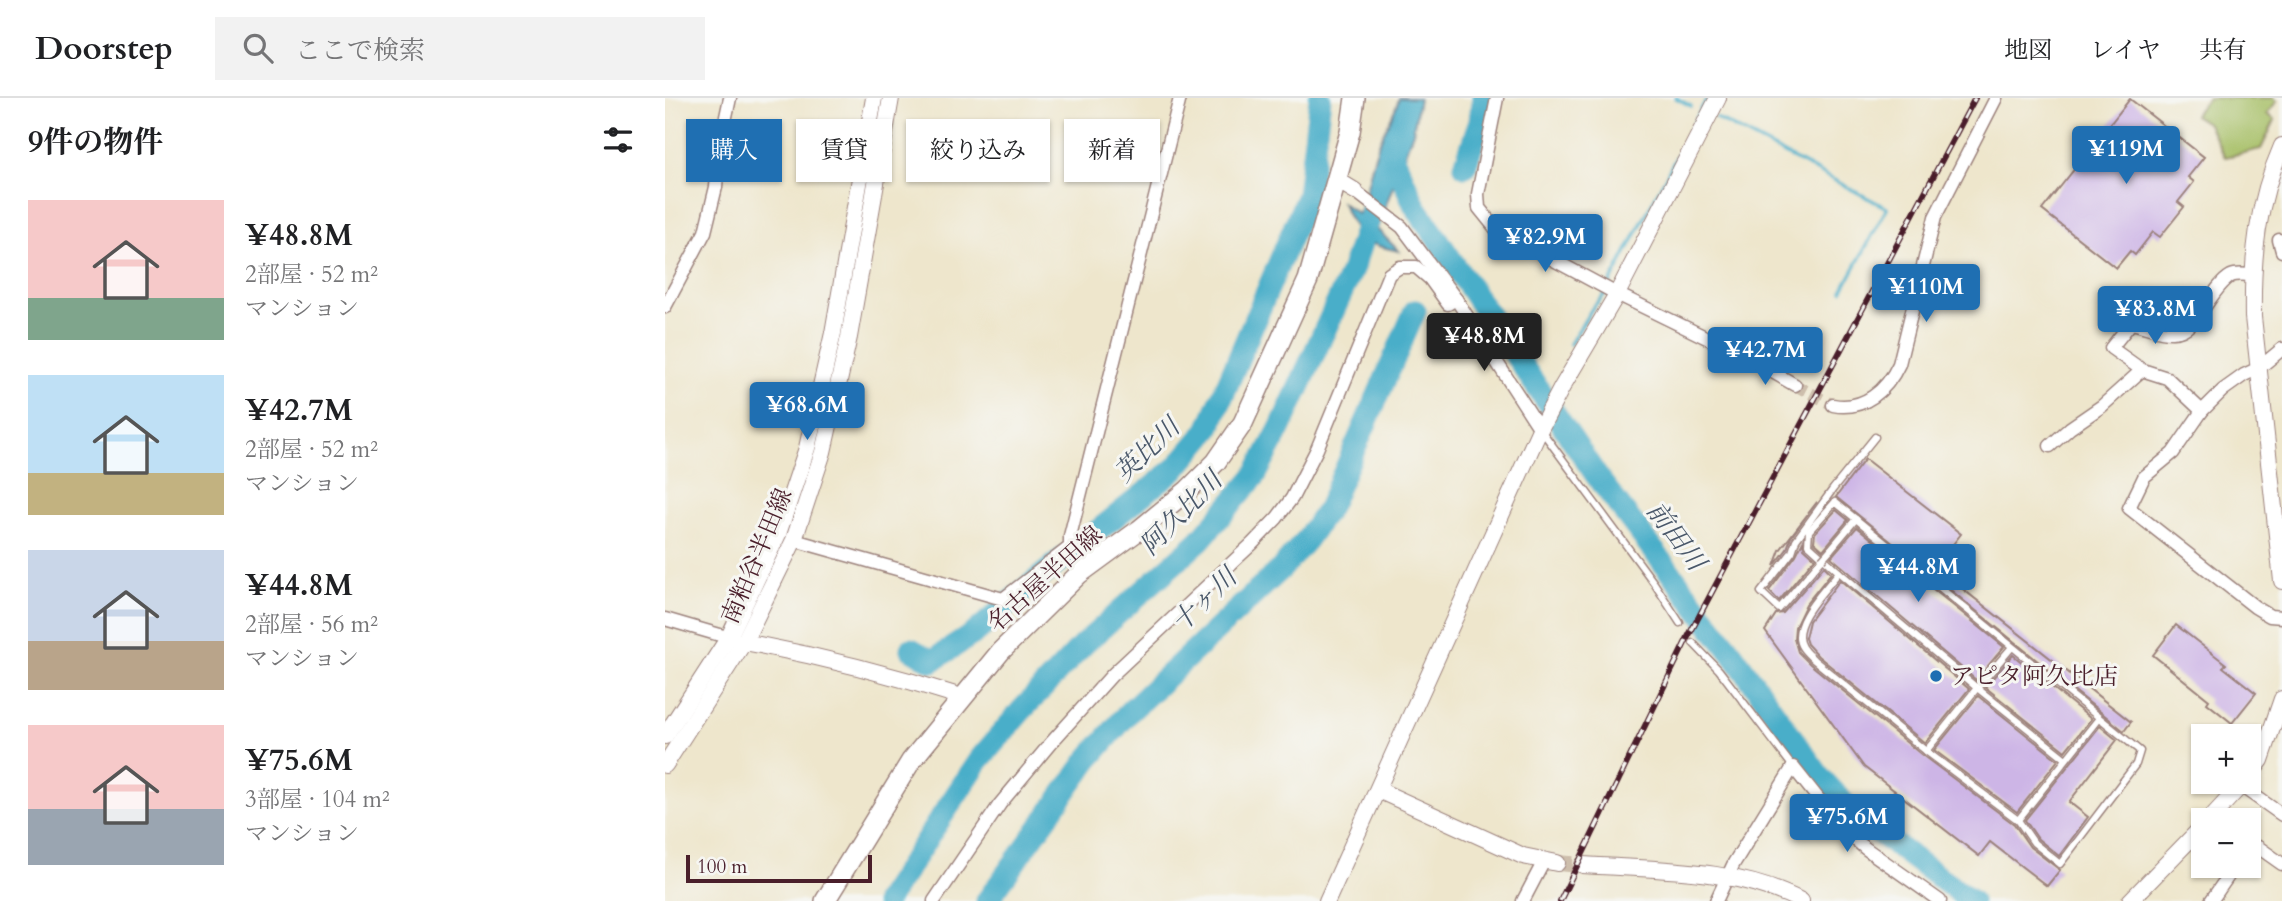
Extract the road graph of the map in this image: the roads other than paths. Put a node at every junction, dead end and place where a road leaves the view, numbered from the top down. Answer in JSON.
{"nodes":[{"id":1,"x":730,"y":98,"type":"edge"},
{"id":2,"x":874,"y":98,"type":"edge"},
{"id":3,"x":891,"y":98,"type":"edge"},
{"id":4,"x":1180,"y":98,"type":"edge"},
{"id":5,"x":1355,"y":98,"type":"edge"},
{"id":6,"x":1497,"y":98,"type":"edge"},
{"id":7,"x":1718,"y":98,"type":"edge"},
{"id":8,"x":1996,"y":98,"type":"edge"},
{"id":9,"x":2282,"y":146,"type":"edge"},
{"id":10,"x":1337,"y":180,"type":"junction"},
{"id":11,"x":1355,"y":191,"type":"joint"},
{"id":12,"x":2253,"y":275,"type":"junction"},
{"id":13,"x":1617,"y":294,"type":"junction"},
{"id":14,"x":1455,"y":299,"type":"junction"},
{"id":15,"x":665,"y":307,"type":"edge"},
{"id":16,"x":2282,"y":349,"type":"edge"},
{"id":17,"x":2259,"y":368,"type":"junction"},
{"id":18,"x":2142,"y":370,"type":"junction"},
{"id":19,"x":1795,"y":385,"type":"tunnel mouth"},
{"id":20,"x":1833,"y":405,"type":"tunnel mouth"},
{"id":21,"x":2202,"y":411,"type":"junction"},
{"id":22,"x":1542,"y":426,"type":"junction"},
{"id":23,"x":1875,"y":437,"type":"dead end"},
{"id":24,"x":2050,"y":446,"type":"dead end"},
{"id":25,"x":2276,"y":470,"type":"edge"},
{"id":26,"x":2278,"y":511,"type":"edge"},
{"id":27,"x":1856,"y":519,"type":"junction"},
{"id":28,"x":794,"y":540,"type":"junction"},
{"id":29,"x":1839,"y":572,"type":"junction"},
{"id":30,"x":2282,"y":581,"type":"edge"},
{"id":31,"x":2282,"y":617,"type":"edge"},
{"id":32,"x":665,"y":619,"type":"edge"},
{"id":33,"x":1680,"y":623,"type":"dead end"},
{"id":34,"x":737,"y":639,"type":"junction"},
{"id":35,"x":1693,"y":643,"type":"dead end"},
{"id":36,"x":2012,"y":647,"type":"junction"},
{"id":37,"x":1977,"y":688,"type":"junction"},
{"id":38,"x":962,"y":697,"type":"junction"},
{"id":39,"x":2282,"y":699,"type":"edge"},
{"id":40,"x":2099,"y":718,"type":"junction"},
{"id":41,"x":665,"y":736,"type":"edge"},
{"id":42,"x":1926,"y":751,"type":"junction"},
{"id":43,"x":2066,"y":759,"type":"junction"},
{"id":44,"x":2261,"y":760,"type":"edge"},
{"id":45,"x":665,"y":765,"type":"edge"},
{"id":46,"x":1793,"y":767,"type":"junction"},
{"id":47,"x":1378,"y":790,"type":"junction"},
{"id":48,"x":2233,"y":794,"type":"edge"},
{"id":49,"x":2259,"y":794,"type":"edge"},
{"id":50,"x":2220,"y":808,"type":"edge"},
{"id":51,"x":2282,"y":815,"type":"edge"},
{"id":52,"x":2018,"y":820,"type":"junction"},
{"id":53,"x":2191,"y":838,"type":"edge"},
{"id":54,"x":2261,"y":849,"type":"edge"},
{"id":55,"x":1551,"y":862,"type":"joint"},
{"id":56,"x":1583,"y":864,"type":"tunnel mouth"},
{"id":57,"x":2282,"y":864,"type":"edge"},
{"id":58,"x":1727,"y":876,"type":"junction"},
{"id":59,"x":2227,"y":878,"type":"edge"},
{"id":60,"x":825,"y":901,"type":"edge"},
{"id":61,"x":935,"y":901,"type":"edge"},
{"id":62,"x":1327,"y":901,"type":"edge"},
{"id":63,"x":1523,"y":901,"type":"edge"},
{"id":64,"x":1716,"y":901,"type":"edge"},
{"id":65,"x":1801,"y":901,"type":"edge"},
{"id":66,"x":1940,"y":901,"type":"edge"},
{"id":67,"x":2130,"y":901,"type":"edge"},
{"id":68,"x":2211,"y":901,"type":"edge"}],
"edges":[{"from":1,"to":15,"type":"street"},
{"from":2,"to":34,"type":"main road","name":"南粕谷半田線"},
{"from":3,"to":28,"type":"main road","name":"南粕谷半田線"},
{"from":4,"to":28,"type":"street"},
{"from":5,"to":10,"type":"main road","name":"名古屋半田線"},
{"from":6,"to":13,"type":"street"},
{"from":7,"to":13,"type":"main road"},
{"from":8,"to":20,"type":"street"},
{"from":9,"to":12,"type":"main road"},
{"from":10,"to":11,"type":"main road"},
{"from":10,"to":38,"type":"main road","name":"名古屋半田線"},
{"from":11,"to":14,"type":"street"},
{"from":12,"to":17,"type":"main road"},
{"from":12,"to":18,"type":"street"},
{"from":13,"to":19,"type":"street"},
{"from":13,"to":22,"type":"main road"},
{"from":14,"to":22,"type":"street"},
{"from":14,"to":61,"type":"street"},
{"from":16,"to":17,"type":"street"},
{"from":17,"to":21,"type":"street"},
{"from":17,"to":25,"type":"main road"},
{"from":18,"to":21,"type":"street"},
{"from":18,"to":24,"type":"street"},
{"from":21,"to":31,"type":"street"},
{"from":22,"to":33,"type":"lane"},
{"from":22,"to":47,"type":"main road"},
{"from":23,"to":27,"type":"lane","bridge":true},
{"from":25,"to":26,"type":"main road"},
{"from":26,"to":30,"type":"main road"},
{"from":27,"to":29,"type":"lane"},
{"from":27,"to":36,"type":"lane"},
{"from":28,"to":34,"type":"main road","name":"南粕谷半田線"},
{"from":29,"to":37,"type":"lane"},
{"from":29,"to":42,"type":"lane"},
{"from":32,"to":34,"type":"street"},
{"from":34,"to":38,"type":"main road"},
{"from":34,"to":41,"type":"main road","name":"南粕谷半田線"},
{"from":34,"to":45,"type":"main road","name":"南粕谷半田線"},
{"from":35,"to":46,"type":"lane"},
{"from":36,"to":37,"type":"lane"},
{"from":36,"to":40,"type":"lane"},
{"from":37,"to":42,"type":"lane"},
{"from":37,"to":43,"type":"lane"},
{"from":38,"to":60,"type":"main road","name":"名古屋半田線"},
{"from":39,"to":44,"type":"main road"},
{"from":40,"to":43,"type":"lane"},
{"from":40,"to":52,"type":"lane"},
{"from":42,"to":52,"type":"lane"},
{"from":43,"to":52,"type":"lane"},
{"from":46,"to":58,"type":"street"},
{"from":46,"to":66,"type":"street"},
{"from":47,"to":55,"type":"main road"},
{"from":47,"to":62,"type":"main road"},
{"from":48,"to":50,"type":"main road"},
{"from":49,"to":51,"type":"street"},
{"from":53,"to":67,"type":"main road"},
{"from":54,"to":57,"type":"street"},
{"from":55,"to":63,"type":"street"},
{"from":56,"to":58,"type":"main road"},
{"from":58,"to":64,"type":"street"},
{"from":58,"to":65,"type":"main road"},
{"from":59,"to":68,"type":"street"}]}
